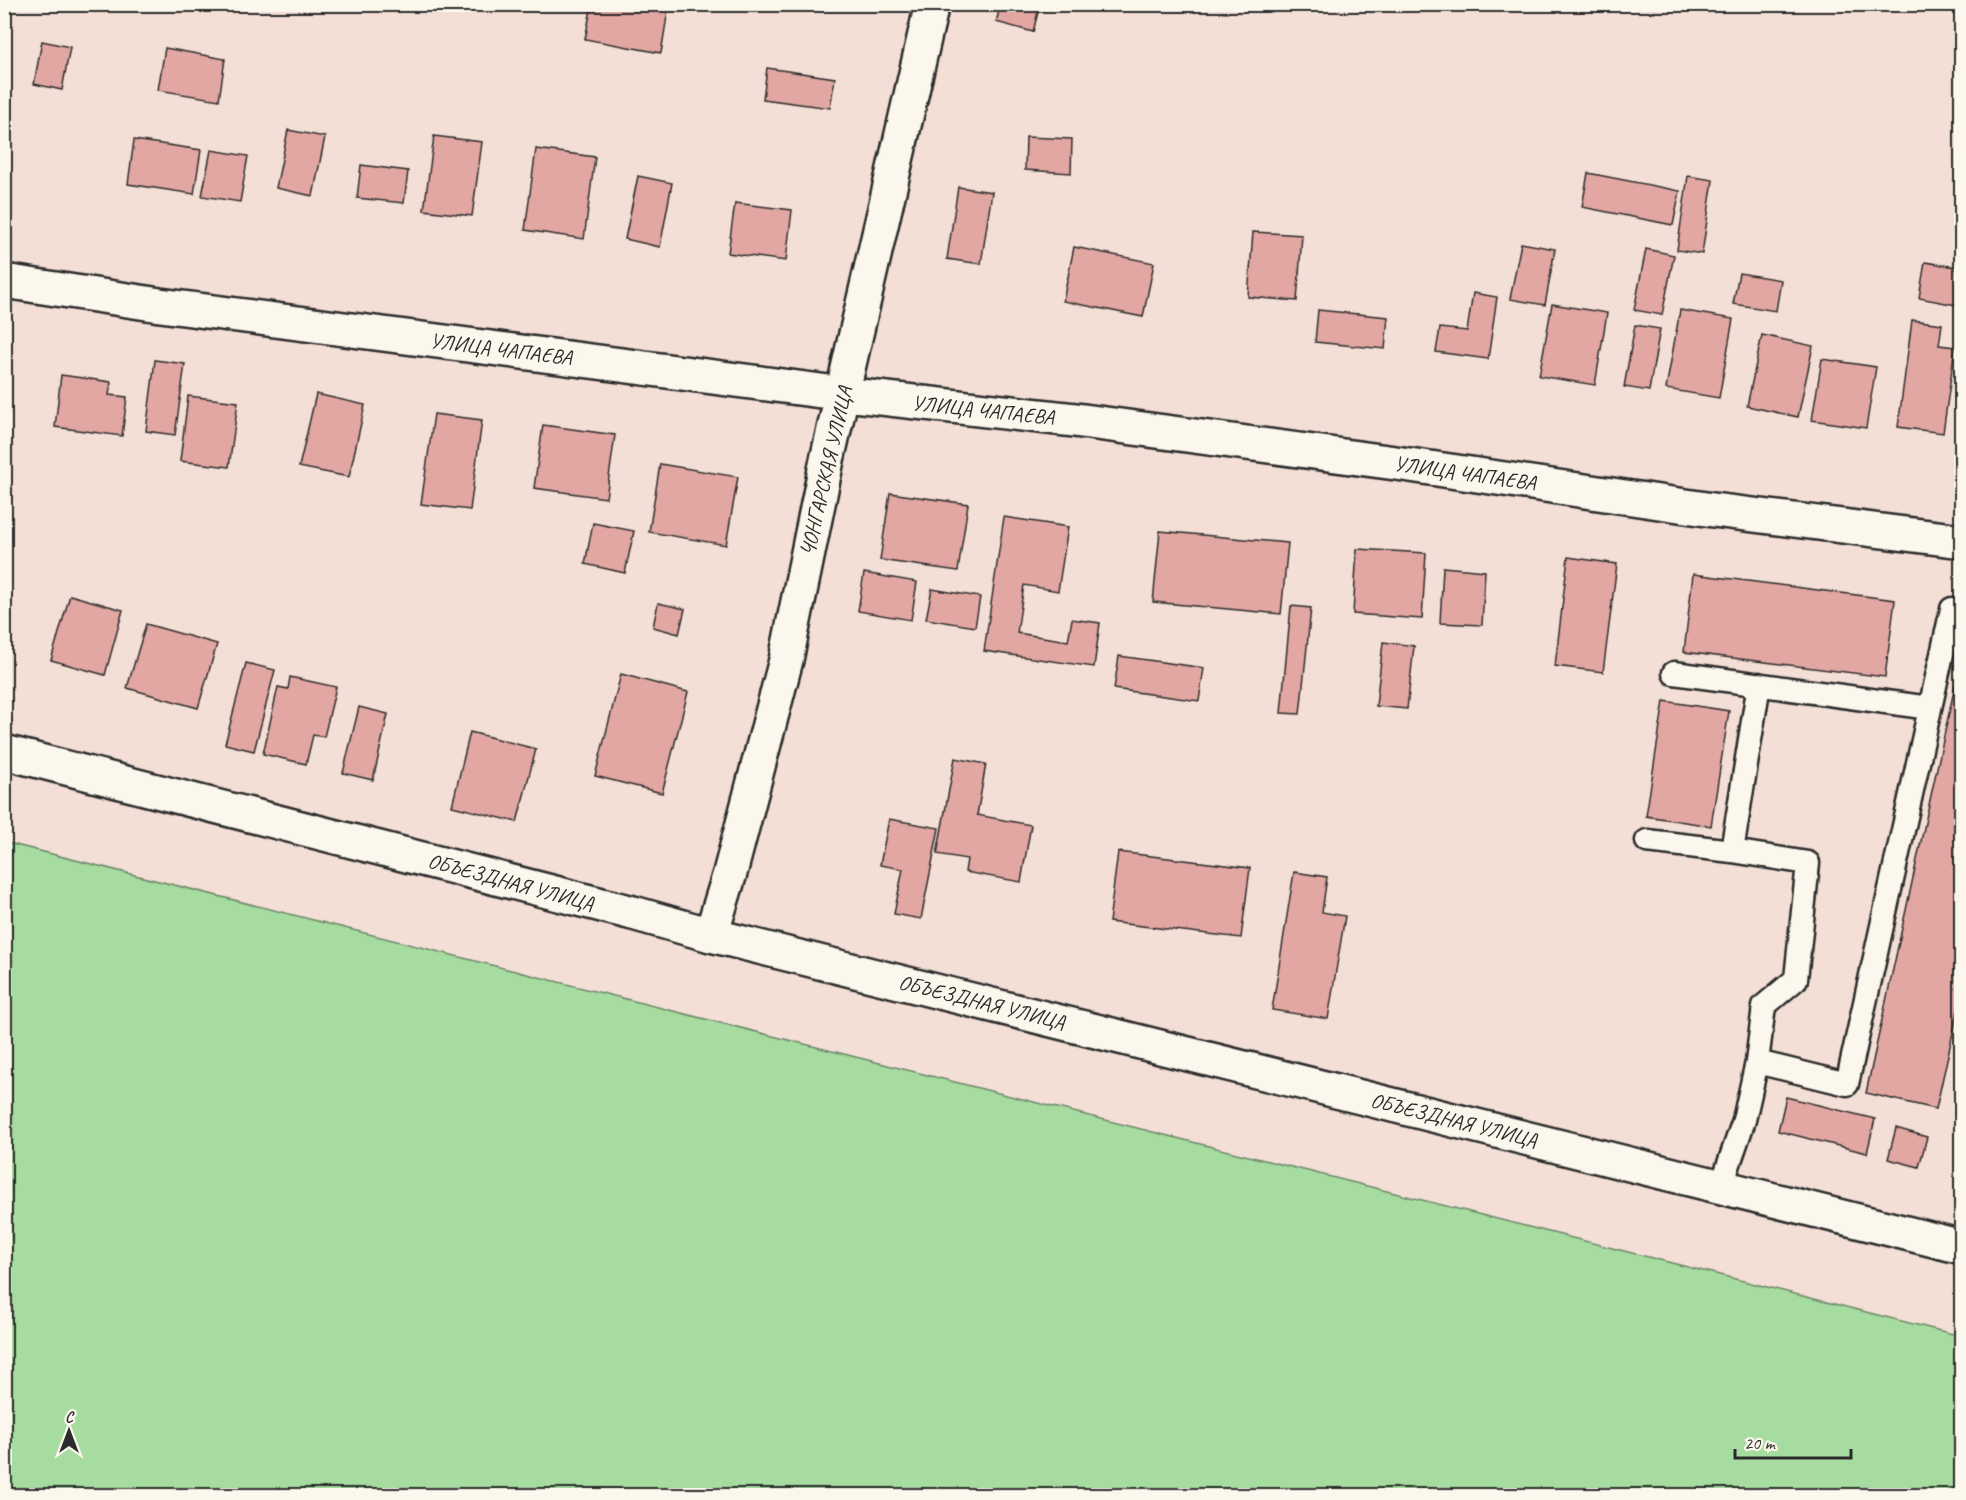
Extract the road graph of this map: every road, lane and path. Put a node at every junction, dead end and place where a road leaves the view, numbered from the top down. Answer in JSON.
{"nodes":[{"id":1,"x":932,"y":4,"type":"edge"},
{"id":2,"x":4,"y":281,"type":"edge"},
{"id":3,"x":844,"y":394,"type":"junction"},
{"id":4,"x":1962,"y":541,"type":"edge"},
{"id":5,"x":1952,"y":609,"type":"dead end"},
{"id":6,"x":1674,"y":673,"type":"dead end"},
{"id":7,"x":1759,"y":684,"type":"junction"},
{"id":8,"x":1930,"y":708,"type":"junction"},
{"id":9,"x":4,"y":752,"type":"edge"},
{"id":10,"x":1647,"y":841,"type":"dead end"},
{"id":11,"x":1732,"y":851,"type":"junction"},
{"id":12,"x":711,"y":935,"type":"junction"},
{"id":13,"x":1757,"y":1062,"type":"junction"},
{"id":14,"x":1721,"y":1187,"type":"junction"},
{"id":15,"x":1962,"y":1247,"type":"edge"}],
"edges":[{"from":1,"to":3,"type":"street","name":"ЧОНГАРСКАЯ УЛИЦА"},
{"from":2,"to":3,"type":"street","name":"УЛИЦА ЧАПАЕВА"},
{"from":3,"to":4,"type":"street","name":"УЛИЦА ЧАПАЕВА"},
{"from":3,"to":12,"type":"street","name":"ЧОНГАРСКАЯ УЛИЦА"},
{"from":5,"to":8,"type":"lane"},
{"from":6,"to":7,"type":"lane"},
{"from":7,"to":8,"type":"lane"},
{"from":7,"to":11,"type":"lane"},
{"from":8,"to":13,"type":"lane"},
{"from":9,"to":12,"type":"street","name":"ОБЪЕЗДНАЯ УЛИЦА"},
{"from":10,"to":11,"type":"lane"},
{"from":11,"to":13,"type":"lane"},
{"from":12,"to":14,"type":"street","name":"ОБЪЕЗДНАЯ УЛИЦА"},
{"from":13,"to":14,"type":"lane"},
{"from":14,"to":15,"type":"street","name":"ОБЪЕЗДНАЯ УЛИЦА"}]}
